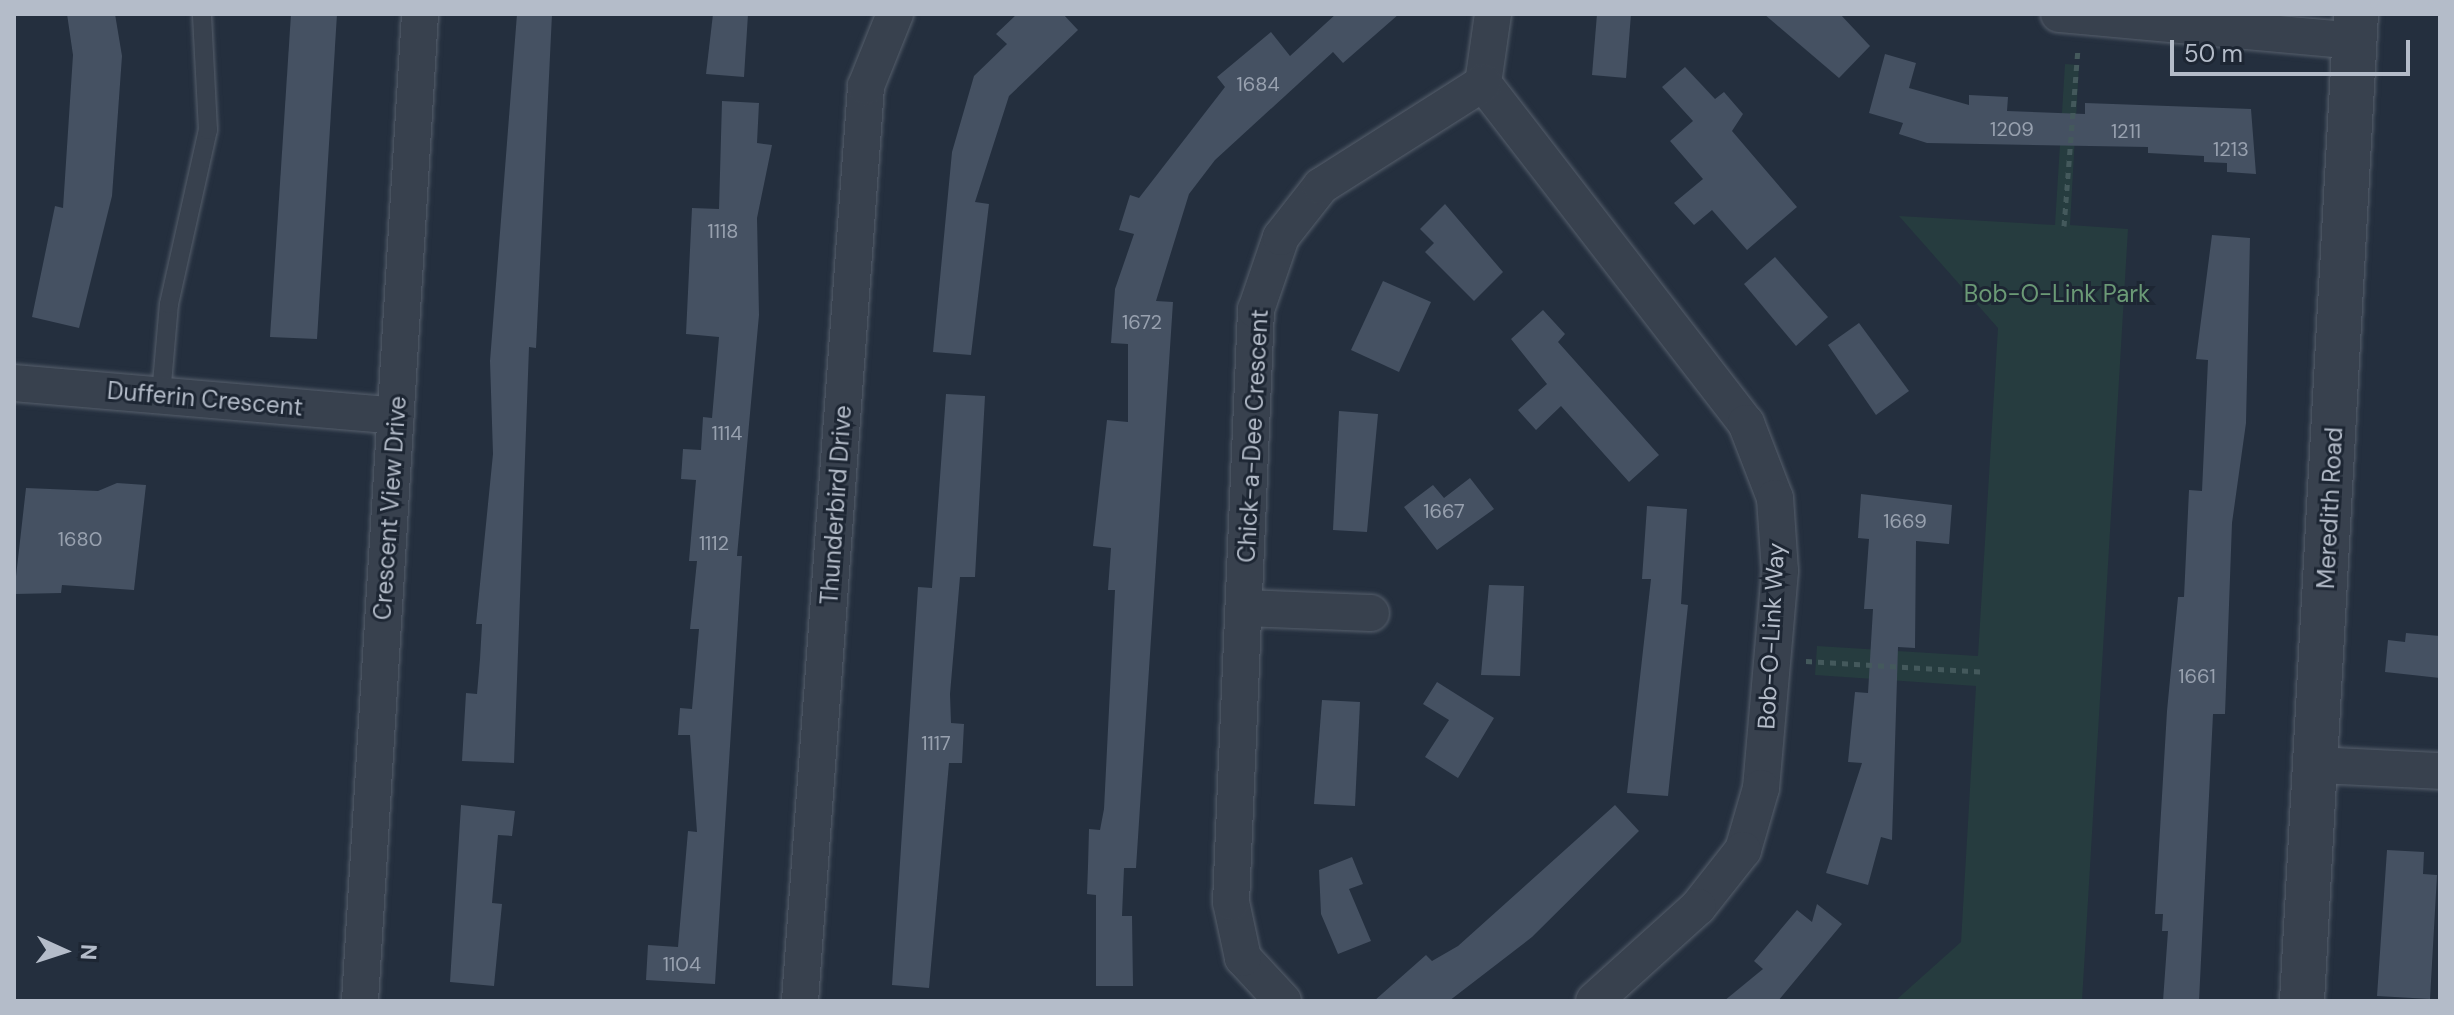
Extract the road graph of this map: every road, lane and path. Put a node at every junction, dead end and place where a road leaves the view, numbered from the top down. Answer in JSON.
{"nodes":[{"id":1,"x":202,"y":14,"type":"edge"},
{"id":2,"x":420,"y":14,"type":"edge"},
{"id":3,"x":895,"y":14,"type":"edge"},
{"id":4,"x":1493,"y":14,"type":"edge"},
{"id":5,"x":2070,"y":16,"type":"edge"},
{"id":6,"x":2356,"y":28,"type":"edge"},
{"id":7,"x":1483,"y":83,"type":"junction"},
{"id":8,"x":2064,"y":226,"type":"dead end"},
{"id":9,"x":14,"y":383,"type":"edge"},
{"id":10,"x":161,"y":395,"type":"junction"},
{"id":11,"x":396,"y":416,"type":"junction"},
{"id":12,"x":1244,"y":608,"type":"junction"},
{"id":13,"x":1371,"y":613,"type":"dead end"},
{"id":14,"x":1772,"y":659,"type":"junction"},
{"id":15,"x":1984,"y":672,"type":"dead end"},
{"id":16,"x":2317,"y":765,"type":"junction"},
{"id":17,"x":2440,"y":771,"type":"edge"},
{"id":18,"x":360,"y":1001,"type":"edge"},
{"id":19,"x":800,"y":1001,"type":"edge"},
{"id":20,"x":1283,"y":1001,"type":"edge"},
{"id":21,"x":1594,"y":1001,"type":"edge"},
{"id":22,"x":2302,"y":1001,"type":"edge"}],
"edges":[{"from":1,"to":10,"type":"lane"},
{"from":2,"to":11,"type":"street","name":"Crescent View Drive"},
{"from":3,"to":19,"type":"street","name":"Thunderbird Drive"},
{"from":4,"to":7,"type":"street"},
{"from":5,"to":6,"type":"street"},
{"from":5,"to":8,"type":"path"},
{"from":6,"to":16,"type":"street","name":"Meredith Road"},
{"from":7,"to":12,"type":"street","name":"Chick-a-Dee Crescent"},
{"from":7,"to":14,"type":"street","name":"Bob-O-Link Way"},
{"from":9,"to":10,"type":"street","name":"Dufferin Crescent"},
{"from":10,"to":11,"type":"street","name":"Dufferin Crescent"},
{"from":11,"to":18,"type":"street","name":"Crescent View Drive"},
{"from":12,"to":13,"type":"street"},
{"from":12,"to":20,"type":"street","name":"Chick-a-Dee Crescent"},
{"from":14,"to":15,"type":"path"},
{"from":14,"to":21,"type":"street","name":"Bob-O-Link Way"},
{"from":16,"to":17,"type":"street"},
{"from":16,"to":22,"type":"street","name":"Meredith Road"}]}
